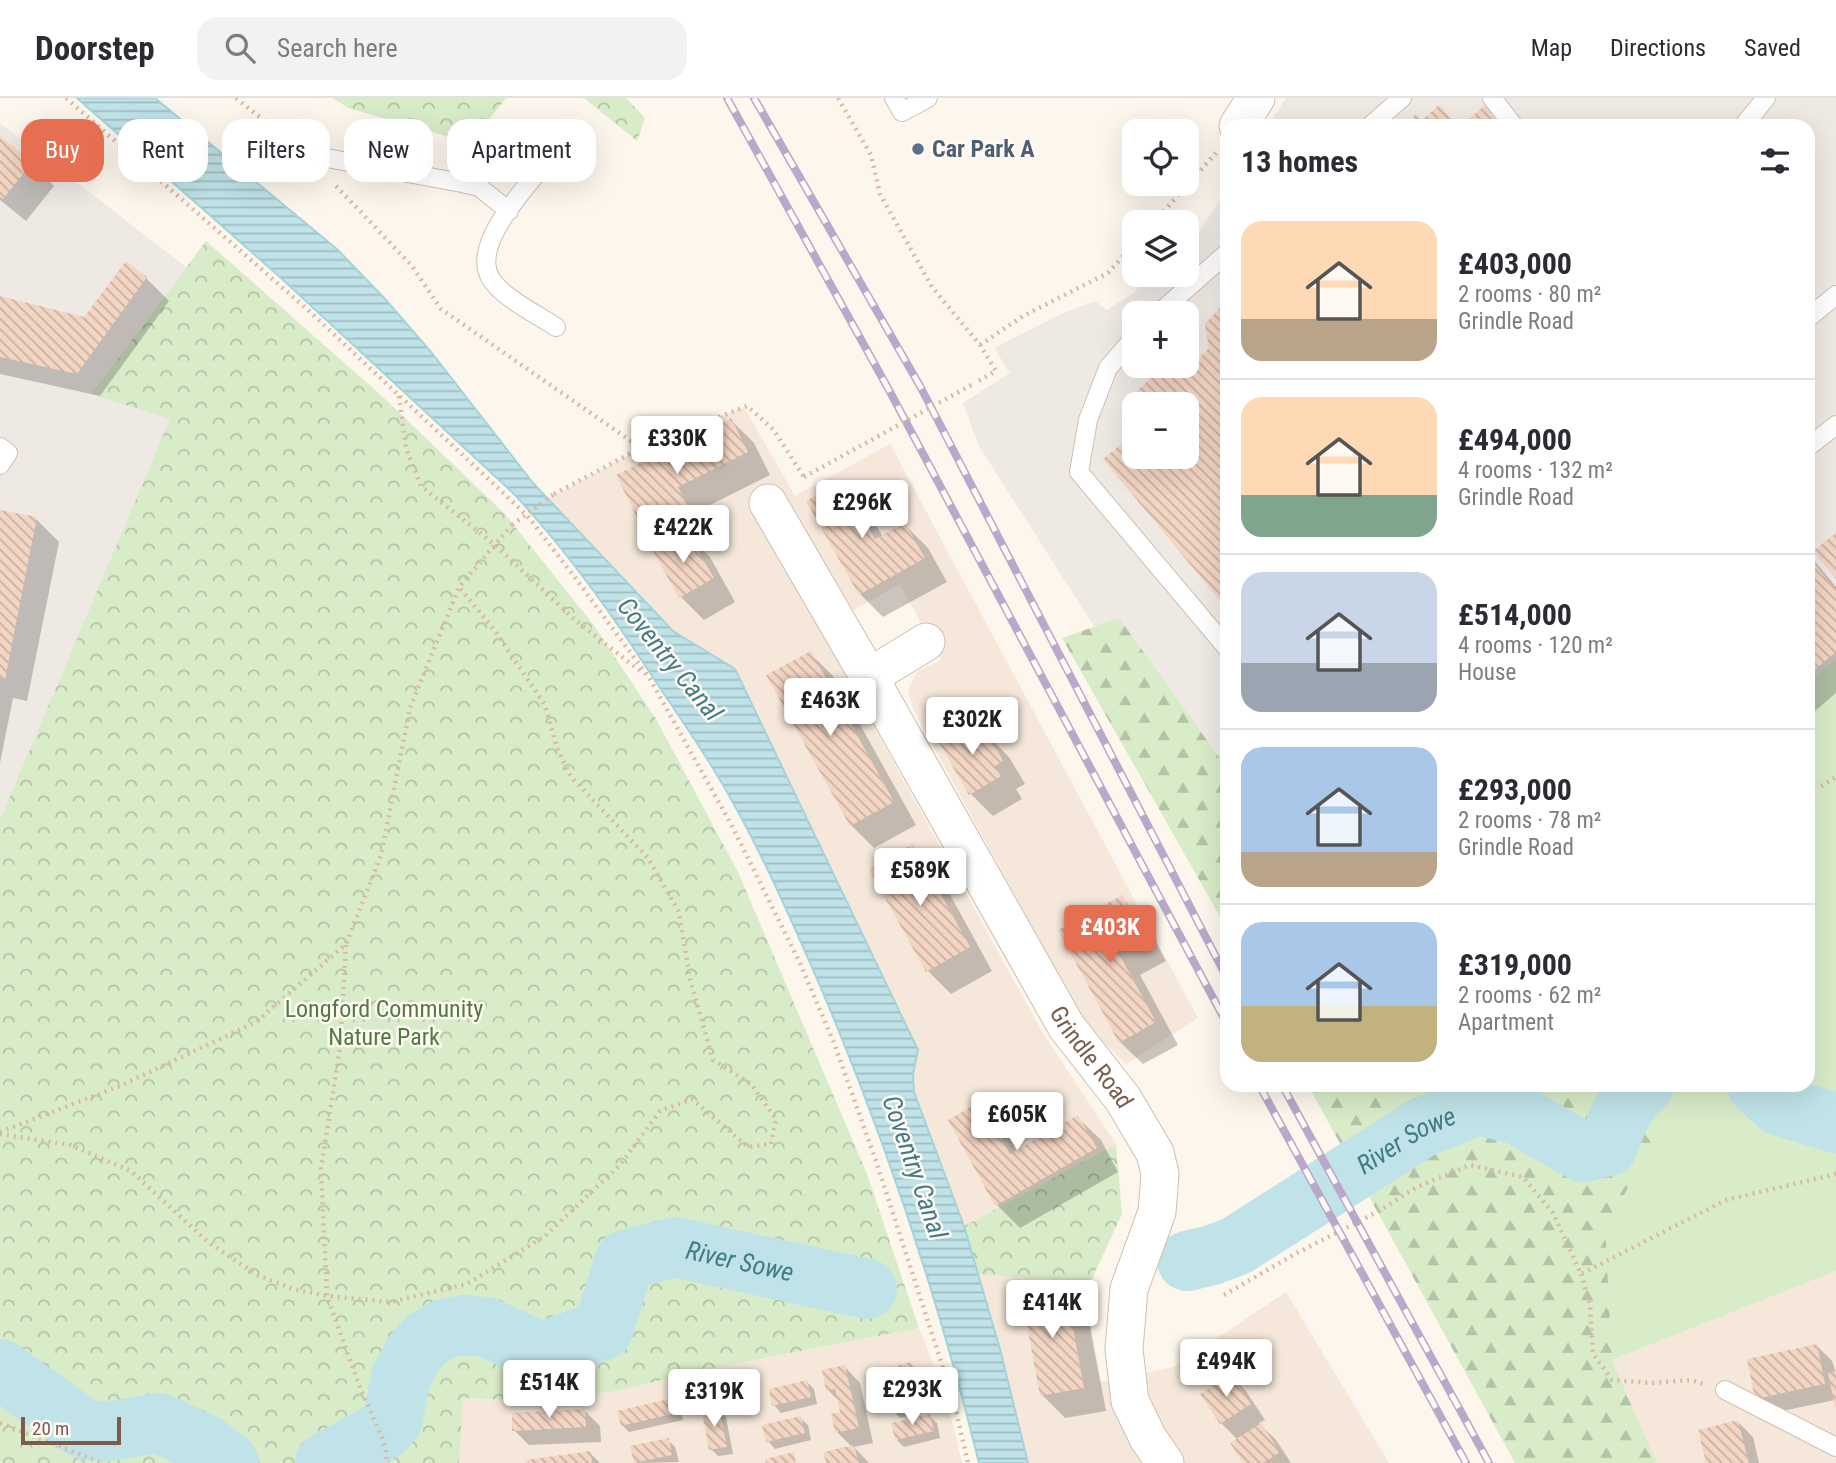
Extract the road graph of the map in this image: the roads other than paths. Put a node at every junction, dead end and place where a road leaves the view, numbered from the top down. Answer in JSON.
{"nodes":[{"id":1,"x":894,"y":98,"type":"edge"},
{"id":2,"x":928,"y":98,"type":"edge"},
{"id":3,"x":1256,"y":98,"type":"edge"},
{"id":4,"x":1402,"y":98,"type":"edge"},
{"id":5,"x":1492,"y":98,"type":"edge"},
{"id":6,"x":1766,"y":98,"type":"edge"},
{"id":7,"x":1242,"y":119,"type":"edge"},
{"id":8,"x":1378,"y":119,"type":"edge"},
{"id":9,"x":1508,"y":119,"type":"edge"},
{"id":10,"x":1749,"y":119,"type":"edge"},
{"id":11,"x":330,"y":159,"type":"edge"},
{"id":12,"x":531,"y":182,"type":"edge"},
{"id":13,"x":509,"y":211,"type":"junction"},
{"id":14,"x":1220,"y":259,"type":"edge"},
{"id":15,"x":1836,"y":295,"type":"edge"},
{"id":16,"x":1173,"y":301,"type":"edge"},
{"id":17,"x":1815,"y":312,"type":"edge"},
{"id":18,"x":556,"y":327,"type":"dead end"},
{"id":19,"x":1122,"y":352,"type":"edge"},
{"id":20,"x":1836,"y":425,"type":"edge"},
{"id":21,"x":1815,"y":442,"type":"edge"},
{"id":22,"x":0,"y":447,"type":"edge"},
{"id":23,"x":0,"y":465,"type":"edge"},
{"id":24,"x":768,"y":503,"type":"dead end"},
{"id":25,"x":1220,"y":640,"type":"edge"},
{"id":26,"x":926,"y":642,"type":"dead end"},
{"id":27,"x":869,"y":677,"type":"junction"},
{"id":28,"x":1724,"y":1390,"type":"road end"},
{"id":29,"x":1836,"y":1447,"type":"edge"},
{"id":30,"x":1165,"y":1463,"type":"edge"}],
"edges":[{"from":1,"to":2,"type":"lane"},
{"from":3,"to":7,"type":"street"},
{"from":4,"to":8,"type":"lane"},
{"from":5,"to":9,"type":"lane"},
{"from":6,"to":10,"type":"lane"},
{"from":11,"to":13,"type":"lane"},
{"from":12,"to":13,"type":"lane"},
{"from":13,"to":18,"type":"lane"},
{"from":14,"to":16,"type":"lane"},
{"from":15,"to":17,"type":"lane"},
{"from":19,"to":25,"type":"lane"},
{"from":20,"to":21,"type":"lane"},
{"from":22,"to":23,"type":"lane"},
{"from":24,"to":27,"type":"street","name":"Grindle Road"},
{"from":26,"to":27,"type":"street"},
{"from":27,"to":30,"type":"street","name":"Grindle Road"},
{"from":28,"to":29,"type":"lane"}]}
